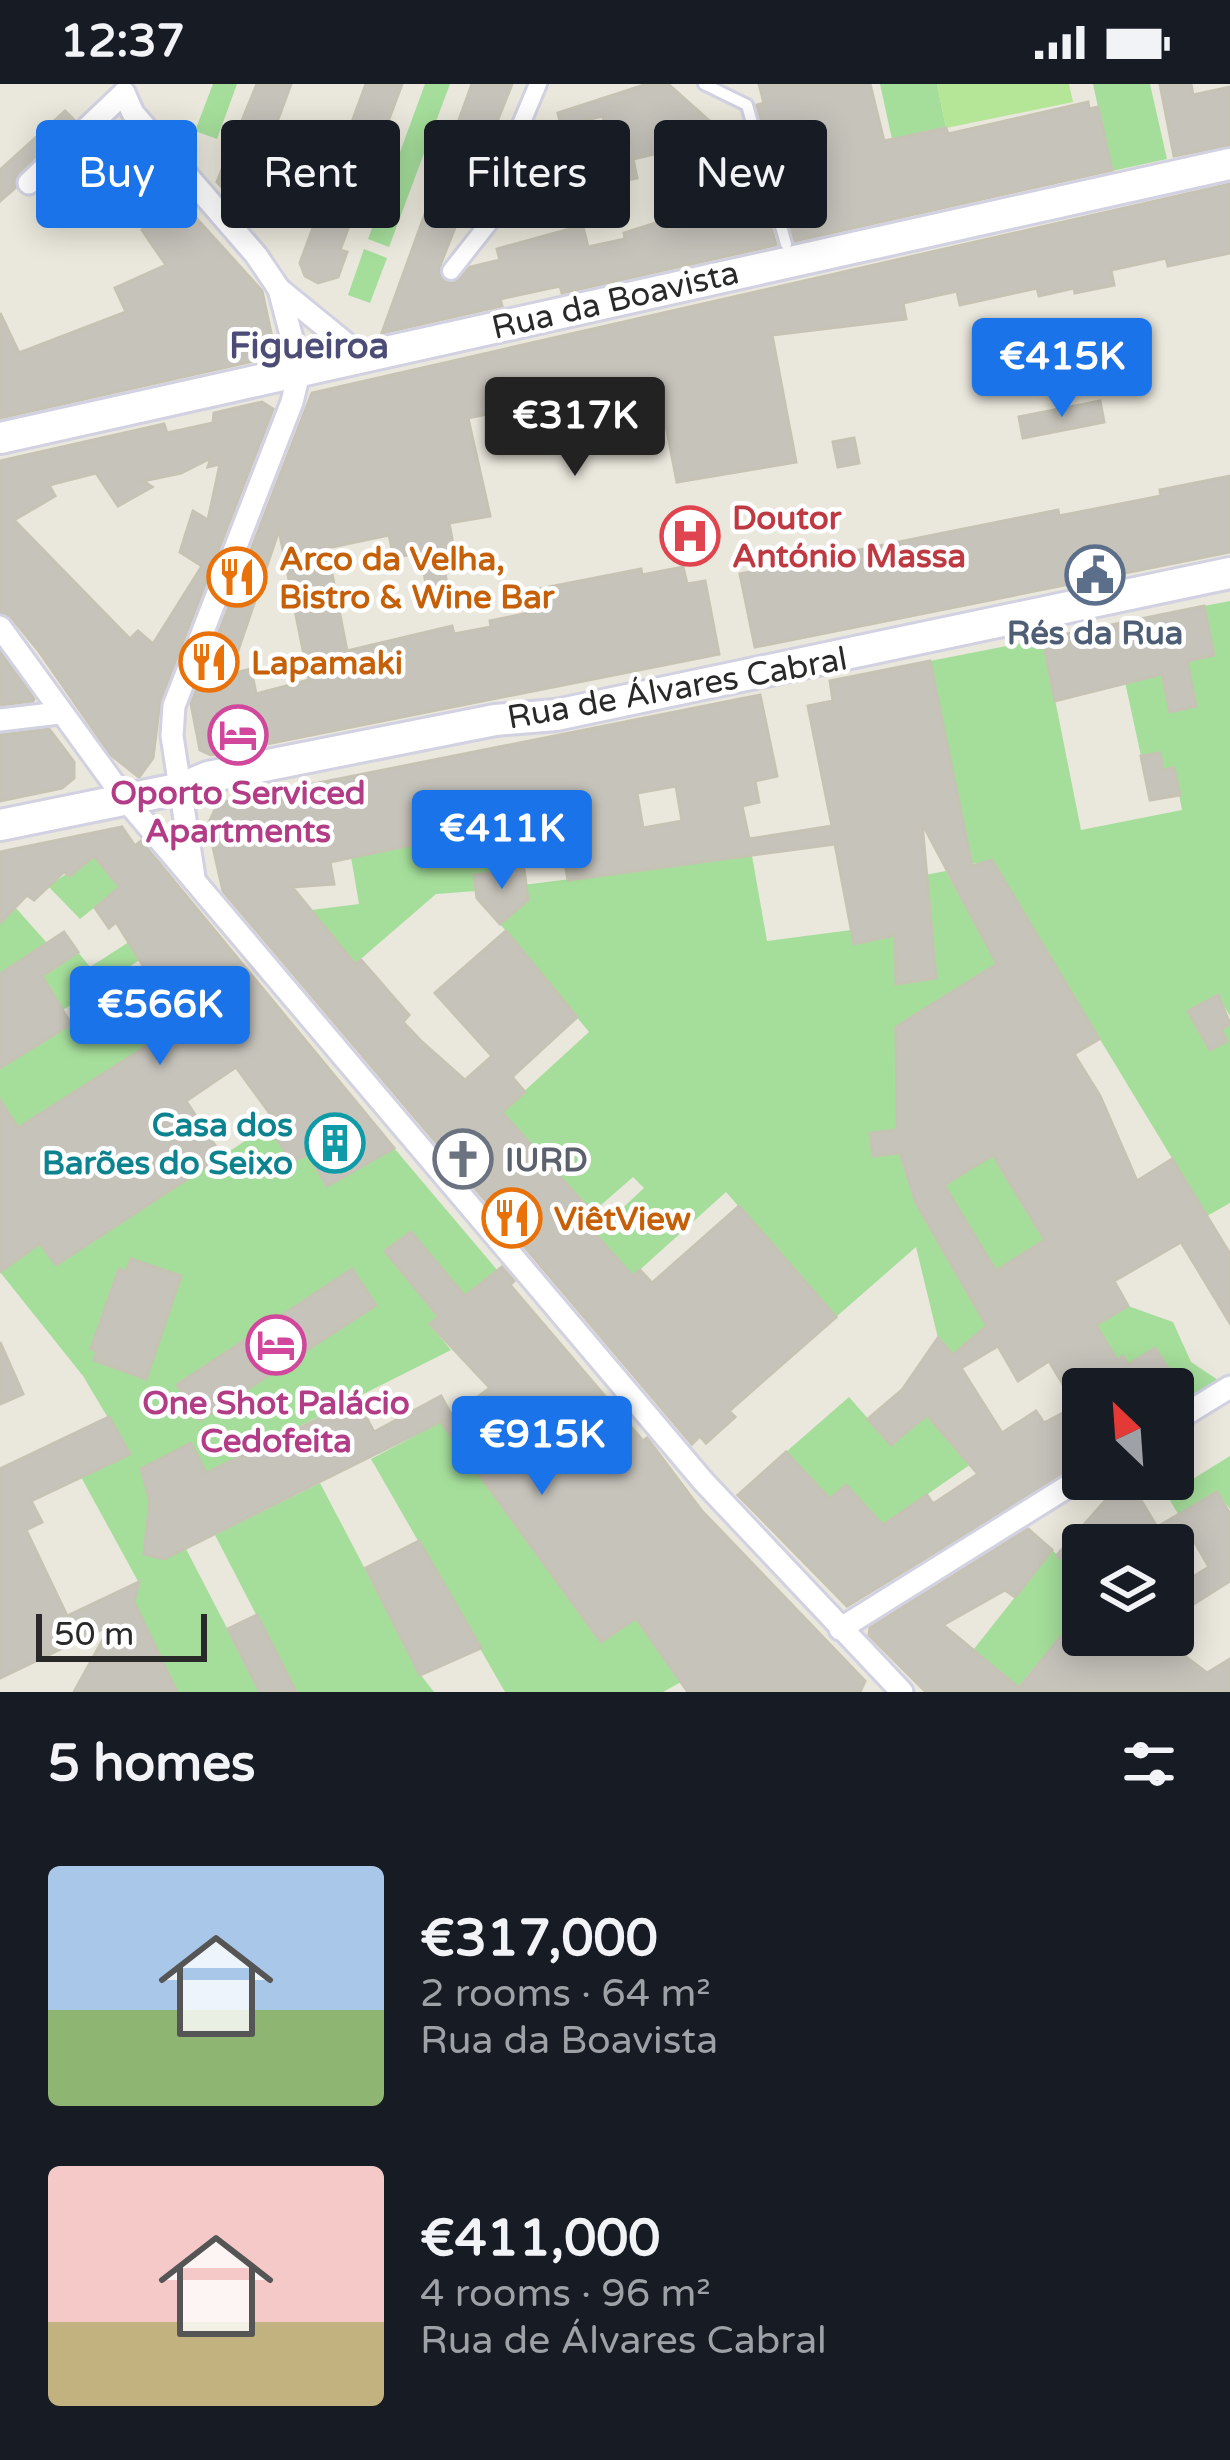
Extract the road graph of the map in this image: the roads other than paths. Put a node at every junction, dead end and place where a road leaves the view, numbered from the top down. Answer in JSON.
{"nodes":[{"id":1,"x":538,"y":84,"type":"edge"},
{"id":2,"x":704,"y":84,"type":"edge"},
{"id":3,"x":124,"y":88,"type":"edge"},
{"id":4,"x":1230,"y":164,"type":"edge"},
{"id":5,"x":29,"y":182,"type":"dead end"},
{"id":6,"x":786,"y":244,"type":"dead end"},
{"id":7,"x":451,"y":272,"type":"dead end"},
{"id":8,"x":279,"y":290,"type":"junction"},
{"id":9,"x":360,"y":355,"type":"junction"},
{"id":10,"x":300,"y":369,"type":"junction"},
{"id":11,"x":0,"y":438,"type":"edge"},
{"id":12,"x":1230,"y":573,"type":"edge"},
{"id":13,"x":0,"y":627,"type":"edge"},
{"id":14,"x":59,"y":713,"type":"junction"},
{"id":15,"x":0,"y":720,"type":"edge"},
{"id":16,"x":182,"y":788,"type":"junction"},
{"id":17,"x":124,"y":799,"type":"junction"},
{"id":18,"x":0,"y":825,"type":"edge"},
{"id":19,"x":194,"y":878,"type":"junction"},
{"id":20,"x":1230,"y":1388,"type":"edge"},
{"id":21,"x":1194,"y":1409,"type":"edge"},
{"id":22,"x":1062,"y":1490,"type":"edge"},
{"id":23,"x":840,"y":1628,"type":"junction"},
{"id":24,"x":902,"y":1692,"type":"edge"}],
"edges":[{"from":1,"to":7,"type":"street"},
{"from":2,"to":6,"type":"lane"},
{"from":3,"to":5,"type":"street"},
{"from":3,"to":8,"type":"street"},
{"from":4,"to":9,"type":"main road","name":"Rua da Boavista"},
{"from":8,"to":9,"type":"street"},
{"from":8,"to":10,"type":"street"},
{"from":9,"to":10,"type":"main road","name":"Rua da Boavista"},
{"from":10,"to":11,"type":"main road","name":"Rua da Boavista"},
{"from":10,"to":16,"type":"street"},
{"from":12,"to":16,"type":"main road","name":"Rua de Álvares Cabral"},
{"from":13,"to":14,"type":"street"},
{"from":14,"to":15,"type":"street"},
{"from":14,"to":17,"type":"street"},
{"from":16,"to":17,"type":"main road","name":"Rua de Álvares Cabral"},
{"from":16,"to":19,"type":"street"},
{"from":17,"to":18,"type":"main road","name":"Rua de Álvares Cabral"},
{"from":17,"to":19,"type":"street"},
{"from":19,"to":23,"type":"street"},
{"from":20,"to":21,"type":"street"},
{"from":22,"to":23,"type":"street"},
{"from":23,"to":24,"type":"street"}]}
